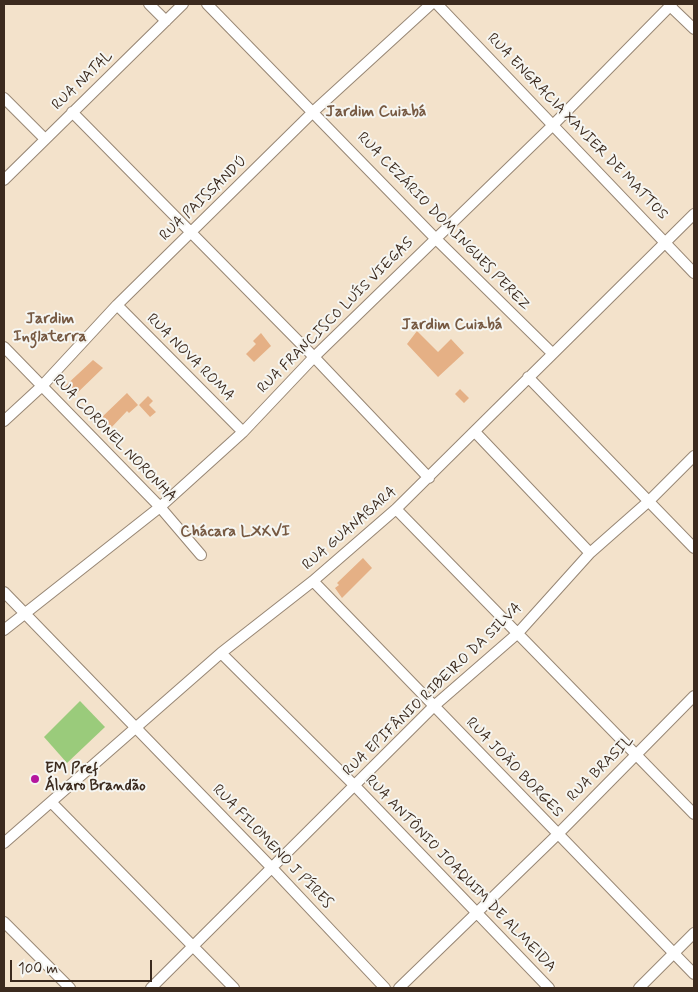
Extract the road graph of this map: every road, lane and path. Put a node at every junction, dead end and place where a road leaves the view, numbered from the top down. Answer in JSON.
{"nodes":[{"id":1,"x":149,"y":4,"type":"edge"},
{"id":2,"x":184,"y":4,"type":"edge"},
{"id":3,"x":207,"y":4,"type":"edge"},
{"id":4,"x":431,"y":4,"type":"edge"},
{"id":5,"x":436,"y":4,"type":"edge"},
{"id":6,"x":671,"y":5,"type":"edge"},
{"id":7,"x":166,"y":21,"type":"junction"},
{"id":8,"x":694,"y":29,"type":"edge"},
{"id":9,"x":4,"y":98,"type":"edge"},
{"id":10,"x":314,"y":111,"type":"junction"},
{"id":11,"x":72,"y":112,"type":"junction"},
{"id":12,"x":553,"y":125,"type":"junction"},
{"id":13,"x":45,"y":140,"type":"junction"},
{"id":14,"x":4,"y":180,"type":"edge"},
{"id":15,"x":694,"y":214,"type":"edge"},
{"id":16,"x":192,"y":232,"type":"junction"},
{"id":17,"x":435,"y":238,"type":"junction"},
{"id":18,"x":666,"y":242,"type":"junction"},
{"id":19,"x":694,"y":273,"type":"edge"},
{"id":20,"x":117,"y":305,"type":"junction"},
{"id":21,"x":4,"y":347,"type":"edge"},
{"id":22,"x":552,"y":353,"type":"junction"},
{"id":23,"x":314,"y":357,"type":"junction"},
{"id":24,"x":528,"y":377,"type":"junction"},
{"id":25,"x":42,"y":386,"type":"junction"},
{"id":26,"x":4,"y":421,"type":"edge"},
{"id":27,"x":243,"y":432,"type":"junction"},
{"id":28,"x":475,"y":432,"type":"junction"},
{"id":29,"x":694,"y":456,"type":"edge"},
{"id":30,"x":429,"y":478,"type":"junction"},
{"id":31,"x":649,"y":501,"type":"junction"},
{"id":32,"x":160,"y":507,"type":"junction"},
{"id":33,"x":396,"y":509,"type":"junction"},
{"id":34,"x":694,"y":548,"type":"edge"},
{"id":35,"x":590,"y":553,"type":"junction"},
{"id":36,"x":201,"y":554,"type":"dead end"},
{"id":37,"x":312,"y":581,"type":"junction"},
{"id":38,"x":4,"y":592,"type":"edge"},
{"id":39,"x":24,"y":613,"type":"junction"},
{"id":40,"x":4,"y":630,"type":"edge"},
{"id":41,"x":518,"y":633,"type":"junction"},
{"id":42,"x":221,"y":653,"type":"junction"},
{"id":43,"x":694,"y":696,"type":"edge"},
{"id":44,"x":434,"y":706,"type":"junction"},
{"id":45,"x":135,"y":728,"type":"junction"},
{"id":46,"x":638,"y":754,"type":"junction"},
{"id":47,"x":354,"y":786,"type":"junction"},
{"id":48,"x":51,"y":802,"type":"junction"},
{"id":49,"x":694,"y":814,"type":"edge"},
{"id":50,"x":557,"y":835,"type":"junction"},
{"id":51,"x":5,"y":839,"type":"edge"},
{"id":52,"x":272,"y":868,"type":"junction"},
{"id":53,"x":476,"y":912,"type":"junction"},
{"id":54,"x":4,"y":922,"type":"edge"},
{"id":55,"x":694,"y":934,"type":"edge"},
{"id":56,"x":194,"y":946,"type":"junction"},
{"id":57,"x":675,"y":954,"type":"junction"},
{"id":58,"x":694,"y":974,"type":"edge"},
{"id":59,"x":70,"y":988,"type":"edge"},
{"id":60,"x":151,"y":988,"type":"edge"},
{"id":61,"x":234,"y":988,"type":"edge"},
{"id":62,"x":385,"y":988,"type":"edge"},
{"id":63,"x":399,"y":988,"type":"edge"},
{"id":64,"x":549,"y":988,"type":"edge"},
{"id":65,"x":639,"y":988,"type":"edge"}],
"edges":[{"from":1,"to":7,"type":"street"},
{"from":2,"to":7,"type":"street","name":"RUA NATAL"},
{"from":3,"to":10,"type":"street","name":"RUA CEZÁRIO DOMINGUES PEREZ"},
{"from":4,"to":10,"type":"street","name":"RUA PAISSANDÚ"},
{"from":5,"to":12,"type":"street","name":"RUA ENGRACIA XAVIER DE MATTOS"},
{"from":6,"to":8,"type":"street"},
{"from":6,"to":12,"type":"street","name":"RUA FRANCISCO LUÍS VIEGAS"},
{"from":7,"to":11,"type":"street","name":"RUA NATAL"},
{"from":9,"to":13,"type":"street"},
{"from":10,"to":16,"type":"street","name":"RUA PAISSANDÚ"},
{"from":10,"to":17,"type":"street","name":"RUA CEZÁRIO DOMINGUES PEREZ"},
{"from":11,"to":13,"type":"street","name":"RUA NATAL"},
{"from":11,"to":16,"type":"street"},
{"from":12,"to":17,"type":"street","name":"RUA FRANCISCO LUÍS VIEGAS"},
{"from":12,"to":18,"type":"street","name":"RUA ENGRACIA XAVIER DE MATTOS"},
{"from":13,"to":14,"type":"street","name":"RUA NATAL"},
{"from":15,"to":18,"type":"street","name":"RUA GUANABARA"},
{"from":16,"to":20,"type":"street","name":"RUA PAISSANDÚ"},
{"from":16,"to":23,"type":"street"},
{"from":17,"to":22,"type":"street","name":"RUA CEZÁRIO DOMINGUES PEREZ"},
{"from":17,"to":23,"type":"street","name":"RUA FRANCISCO LUÍS VIEGAS"},
{"from":18,"to":19,"type":"street","name":"RUA ENGRACIA XAVIER DE MATTOS"},
{"from":18,"to":22,"type":"street","name":"RUA GUANABARA"},
{"from":20,"to":25,"type":"street","name":"RUA PAISSANDÚ"},
{"from":20,"to":27,"type":"street","name":"RUA NOVA ROMA"},
{"from":21,"to":25,"type":"street","name":"RUA CORONEL NORONHA"},
{"from":22,"to":24,"type":"street","name":"RUA GUANABARA"},
{"from":23,"to":27,"type":"street","name":"RUA FRANCISCO LUÍS VIEGAS"},
{"from":23,"to":30,"type":"street"},
{"from":24,"to":28,"type":"street","name":"RUA GUANABARA"},
{"from":24,"to":31,"type":"street"},
{"from":25,"to":26,"type":"street","name":"RUA PAISSANDÚ"},
{"from":25,"to":32,"type":"street","name":"RUA CORONEL NORONHA"},
{"from":27,"to":32,"type":"street","name":"RUA FRANCISCO LUÍS VIEGAS"},
{"from":28,"to":30,"type":"street","name":"RUA GUANABARA"},
{"from":28,"to":35,"type":"street"},
{"from":29,"to":31,"type":"street","name":"RUA EPIFÂNIO RIBEIRO DA SILVA"},
{"from":30,"to":33,"type":"street","name":"RUA GUANABARA"},
{"from":31,"to":34,"type":"street"},
{"from":31,"to":35,"type":"street","name":"RUA EPIFÂNIO RIBEIRO DA SILVA"},
{"from":32,"to":36,"type":"street","name":"RUA CORONEL NORONHA"},
{"from":32,"to":39,"type":"street","name":"RUA FRANCISCO LUÍS VIEGAS"},
{"from":33,"to":37,"type":"street","name":"RUA GUANABARA"},
{"from":33,"to":41,"type":"street"},
{"from":35,"to":41,"type":"street","name":"RUA EPIFÂNIO RIBEIRO DA SILVA"},
{"from":37,"to":42,"type":"street","name":"RUA GUANABARA"},
{"from":37,"to":44,"type":"street","name":"RUA JOÃO BORGES"},
{"from":38,"to":39,"type":"street","name":"RUA FILOMENO J PÍRES"},
{"from":39,"to":40,"type":"street","name":"RUA FRANCISCO LUÍS VIEGAS"},
{"from":39,"to":45,"type":"street","name":"RUA FILOMENO J PÍRES"},
{"from":41,"to":44,"type":"street","name":"RUA EPIFÂNIO RIBEIRO DA SILVA"},
{"from":41,"to":46,"type":"street"},
{"from":42,"to":45,"type":"street","name":"RUA GUANABARA"},
{"from":42,"to":47,"type":"street","name":"RUA ANTÔNIO JOAQUIM DE ALMEIDA"},
{"from":43,"to":46,"type":"street","name":"RUA BRASIL"},
{"from":44,"to":47,"type":"street","name":"RUA EPIFÂNIO RIBEIRO DA SILVA"},
{"from":44,"to":50,"type":"street","name":"RUA JOÃO BORGES"},
{"from":45,"to":48,"type":"street","name":"RUA GUANABARA"},
{"from":45,"to":52,"type":"street","name":"RUA FILOMENO J PÍRES"},
{"from":46,"to":49,"type":"street"},
{"from":46,"to":50,"type":"street","name":"RUA BRASIL"},
{"from":47,"to":52,"type":"street","name":"RUA EPIFÂNIO RIBEIRO DA SILVA"},
{"from":47,"to":53,"type":"street","name":"RUA ANTÔNIO JOAQUIM DE ALMEIDA"},
{"from":48,"to":51,"type":"street","name":"RUA GUANABARA"},
{"from":48,"to":56,"type":"street"},
{"from":50,"to":53,"type":"street","name":"RUA BRASIL"},
{"from":50,"to":57,"type":"street","name":"RUA JOÃO BORGES"},
{"from":52,"to":56,"type":"street","name":"RUA EPIFÂNIO RIBEIRO DA SILVA"},
{"from":52,"to":62,"type":"street","name":"RUA FILOMENO J PÍRES"},
{"from":53,"to":63,"type":"street","name":"RUA BRASIL"},
{"from":53,"to":64,"type":"street","name":"RUA ANTÔNIO JOAQUIM DE ALMEIDA"},
{"from":54,"to":59,"type":"street"},
{"from":55,"to":57,"type":"street"},
{"from":56,"to":60,"type":"street","name":"RUA EPIFÂNIO RIBEIRO DA SILVA"},
{"from":56,"to":61,"type":"street"},
{"from":57,"to":58,"type":"street","name":"RUA JOÃO BORGES"},
{"from":57,"to":65,"type":"street"}]}
